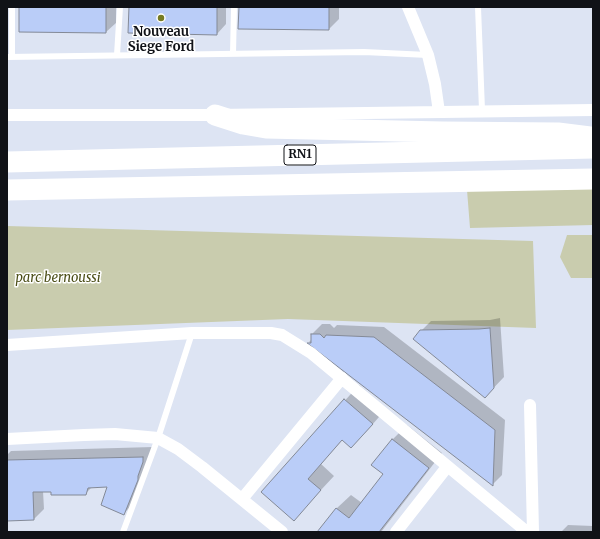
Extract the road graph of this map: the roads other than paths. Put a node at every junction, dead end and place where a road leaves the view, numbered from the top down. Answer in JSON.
{"nodes":[{"id":1,"x":12,"y":7,"type":"edge"},
{"id":2,"x":120,"y":7,"type":"edge"},
{"id":3,"x":234,"y":7,"type":"edge"},
{"id":4,"x":408,"y":7,"type":"edge"},
{"id":5,"x":478,"y":7,"type":"edge"},
{"id":6,"x":234,"y":54,"type":"junction"},
{"id":7,"x":118,"y":55,"type":"junction"},
{"id":8,"x":428,"y":55,"type":"junction"},
{"id":9,"x":9,"y":57,"type":"edge"},
{"id":10,"x":482,"y":110,"type":"junction"},
{"id":11,"x":593,"y":110,"type":"edge"},
{"id":12,"x":440,"y":112,"type":"junction"},
{"id":13,"x":7,"y":115,"type":"edge"},
{"id":14,"x":215,"y":115,"type":"junction"},
{"id":15,"x":593,"y":137,"type":"edge"},
{"id":16,"x":593,"y":148,"type":"edge"},
{"id":17,"x":7,"y":162,"type":"edge"},
{"id":18,"x":593,"y":178,"type":"edge"},
{"id":19,"x":82,"y":189,"type":"junction"},
{"id":20,"x":7,"y":190,"type":"edge"},
{"id":21,"x":7,"y":196,"type":"edge"},
{"id":22,"x":192,"y":333,"type":"junction"},
{"id":23,"x":7,"y":346,"type":"edge"},
{"id":24,"x":342,"y":378,"type":"junction"},
{"id":25,"x":530,"y":404,"type":"dead end"},
{"id":26,"x":158,"y":438,"type":"junction"},
{"id":27,"x":7,"y":439,"type":"edge"},
{"id":28,"x":447,"y":467,"type":"junction"},
{"id":29,"x":242,"y":499,"type":"junction"},
{"id":30,"x":123,"y":532,"type":"edge"},
{"id":31,"x":282,"y":532,"type":"edge"},
{"id":32,"x":396,"y":532,"type":"edge"},
{"id":33,"x":527,"y":532,"type":"edge"},
{"id":34,"x":533,"y":532,"type":"edge"}],
"edges":[{"from":1,"to":9,"type":"lane"},
{"from":2,"to":7,"type":"lane"},
{"from":3,"to":6,"type":"lane"},
{"from":4,"to":8,"type":"street"},
{"from":5,"to":10,"type":"lane"},
{"from":6,"to":7,"type":"lane"},
{"from":6,"to":8,"type":"lane"},
{"from":7,"to":9,"type":"lane"},
{"from":8,"to":12,"type":"street"},
{"from":10,"to":11,"type":"street"},
{"from":10,"to":12,"type":"street"},
{"from":12,"to":14,"type":"street"},
{"from":13,"to":14,"type":"street"},
{"from":14,"to":15,"type":"highway"},
{"from":16,"to":17,"type":"highway","number":"RN1"},
{"from":18,"to":19,"type":"highway","number":"RN1"},
{"from":19,"to":20,"type":"highway","number":"RN1"},
{"from":19,"to":21,"type":"highway"},
{"from":22,"to":23,"type":"street"},
{"from":22,"to":24,"type":"street"},
{"from":22,"to":26,"type":"lane"},
{"from":24,"to":28,"type":"street"},
{"from":24,"to":29,"type":"street"},
{"from":25,"to":34,"type":"street"},
{"from":26,"to":27,"type":"street"},
{"from":26,"to":29,"type":"street"},
{"from":26,"to":30,"type":"lane"},
{"from":28,"to":32,"type":"street"},
{"from":28,"to":33,"type":"street"},
{"from":29,"to":31,"type":"street"}]}
